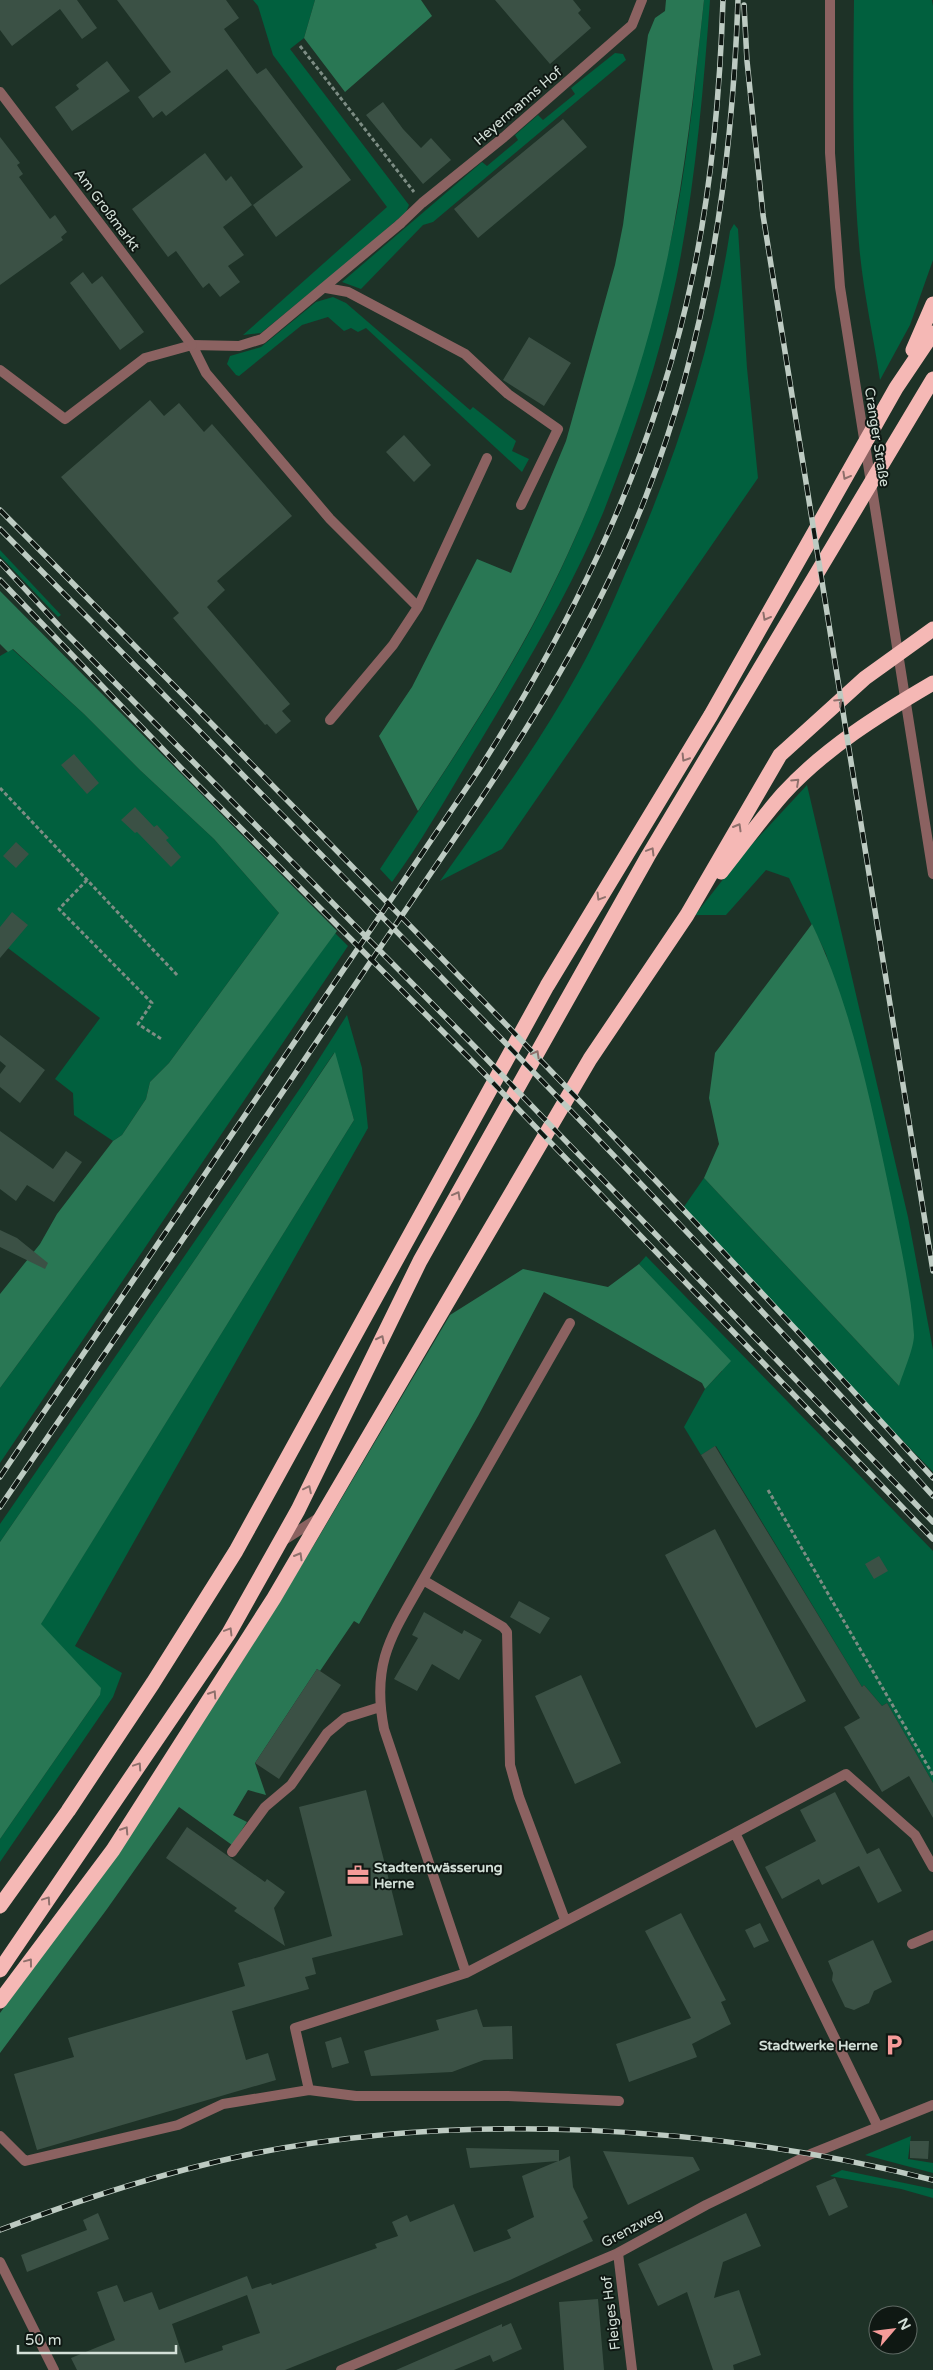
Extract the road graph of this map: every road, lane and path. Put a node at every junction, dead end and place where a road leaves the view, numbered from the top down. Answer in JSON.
{"nodes":[{"id":1,"x":642,"y":0,"type":"edge"},
{"id":2,"x":830,"y":0,"type":"edge"},
{"id":3,"x":300,"y":46,"type":"dead end"},
{"id":4,"x":1,"y":96,"type":"edge"},
{"id":5,"x":422,"y":203,"type":"junction"},
{"id":6,"x":326,"y":288,"type":"junction"},
{"id":7,"x":933,"y":304,"type":"edge"},
{"id":8,"x":933,"y":333,"type":"edge"},
{"id":9,"x":192,"y":345,"type":"junction"},
{"id":10,"x":0,"y":370,"type":"edge"},
{"id":11,"x":933,"y":379,"type":"edge"},
{"id":12,"x":896,"y":388,"type":"junction"},
{"id":13,"x":487,"y":458,"type":"dead end"},
{"id":14,"x":522,"y":505,"type":"dead end"},
{"id":15,"x":418,"y":607,"type":"junction"},
{"id":16,"x":933,"y":629,"type":"edge"},
{"id":17,"x":933,"y":683,"type":"edge"},
{"id":18,"x":330,"y":720,"type":"dead end"},
{"id":19,"x":0,"y":788,"type":"edge"},
{"id":20,"x":932,"y":868,"type":"edge"},
{"id":21,"x":87,"y":880,"type":"junction"},
{"id":22,"x":687,"y":915,"type":"junction"},
{"id":23,"x":178,"y":976,"type":"dead end"},
{"id":24,"x":164,"y":1040,"type":"dead end"},
{"id":25,"x":570,"y":1323,"type":"dead end"},
{"id":26,"x":768,"y":1490,"type":"dead end"},
{"id":27,"x":322,"y":1515,"type":"junction"},
{"id":28,"x":281,"y":1542,"type":"junction"},
{"id":29,"x":423,"y":1580,"type":"junction"},
{"id":30,"x":380,"y":1707,"type":"junction"},
{"id":31,"x":933,"y":1775,"type":"edge"},
{"id":32,"x":734,"y":1833,"type":"junction"},
{"id":33,"x":232,"y":1852,"type":"dead end"},
{"id":34,"x":933,"y":1867,"type":"edge"},
{"id":35,"x":0,"y":1906,"type":"edge"},
{"id":36,"x":565,"y":1920,"type":"junction"},
{"id":37,"x":933,"y":1935,"type":"edge"},
{"id":38,"x":912,"y":1944,"type":"dead end"},
{"id":39,"x":0,"y":1970,"type":"edge"},
{"id":40,"x":466,"y":1973,"type":"junction"},
{"id":41,"x":0,"y":2001,"type":"edge"},
{"id":42,"x":309,"y":2090,"type":"junction"},
{"id":43,"x":619,"y":2101,"type":"dead end"},
{"id":44,"x":933,"y":2105,"type":"edge"},
{"id":45,"x":878,"y":2127,"type":"junction"},
{"id":46,"x":0,"y":2136,"type":"edge"},
{"id":47,"x":618,"y":2253,"type":"junction"},
{"id":48,"x":0,"y":2262,"type":"edge"},
{"id":49,"x":54,"y":2370,"type":"edge"},
{"id":50,"x":341,"y":2370,"type":"edge"},
{"id":51,"x":632,"y":2370,"type":"edge"}],
"edges":[{"from":1,"to":5,"type":"street","name":"Heyermanns Hof"},
{"from":2,"to":20,"type":"street","name":"Cranger Straße"},
{"from":3,"to":5,"type":"path"},
{"from":4,"to":9,"type":"street","name":"Am Großmarkt"},
{"from":5,"to":6,"type":"street","name":"Heyermanns Hof"},
{"from":6,"to":9,"type":"street","name":"Heyermanns Hof"},
{"from":6,"to":14,"type":"street"},
{"from":7,"to":12,"type":"highway"},
{"from":8,"to":12,"type":"highway"},
{"from":9,"to":10,"type":"street","name":"Heyermanns Hof"},
{"from":9,"to":15,"type":"street","name":"Am Großmarkt"},
{"from":28,"to":11,"type":"highway","one_way":true},
{"from":12,"to":35,"type":"highway","one_way":true},
{"from":13,"to":15,"type":"street"},
{"from":15,"to":18,"type":"street"},
{"from":22,"to":16,"type":"highway","one_way":true},
{"from":22,"to":17,"type":"highway","one_way":true},
{"from":19,"to":21,"type":"path"},
{"from":21,"to":23,"type":"path"},
{"from":21,"to":24,"type":"path"},
{"from":22,"to":27,"type":"highway"},
{"from":25,"to":29,"type":"street"},
{"from":26,"to":31,"type":"path"},
{"from":27,"to":28,"type":"street"},
{"from":41,"to":27,"type":"highway","one_way":true},
{"from":39,"to":28,"type":"highway","one_way":true},
{"from":29,"to":30,"type":"street"},
{"from":29,"to":36,"type":"street"},
{"from":30,"to":33,"type":"street"},
{"from":30,"to":40,"type":"street"},
{"from":32,"to":34,"type":"street"},
{"from":32,"to":36,"type":"street"},
{"from":32,"to":45,"type":"street"},
{"from":36,"to":40,"type":"street"},
{"from":37,"to":38,"type":"street"},
{"from":40,"to":42,"type":"street"},
{"from":42,"to":43,"type":"street"},
{"from":42,"to":46,"type":"street"},
{"from":44,"to":45,"type":"street","name":"Grenzweg"},
{"from":45,"to":47,"type":"street","name":"Grenzweg"},
{"from":47,"to":50,"type":"street","name":"Grenzweg"},
{"from":47,"to":51,"type":"street","name":"Fleiges Hof"},
{"from":48,"to":49,"type":"street"}]}
